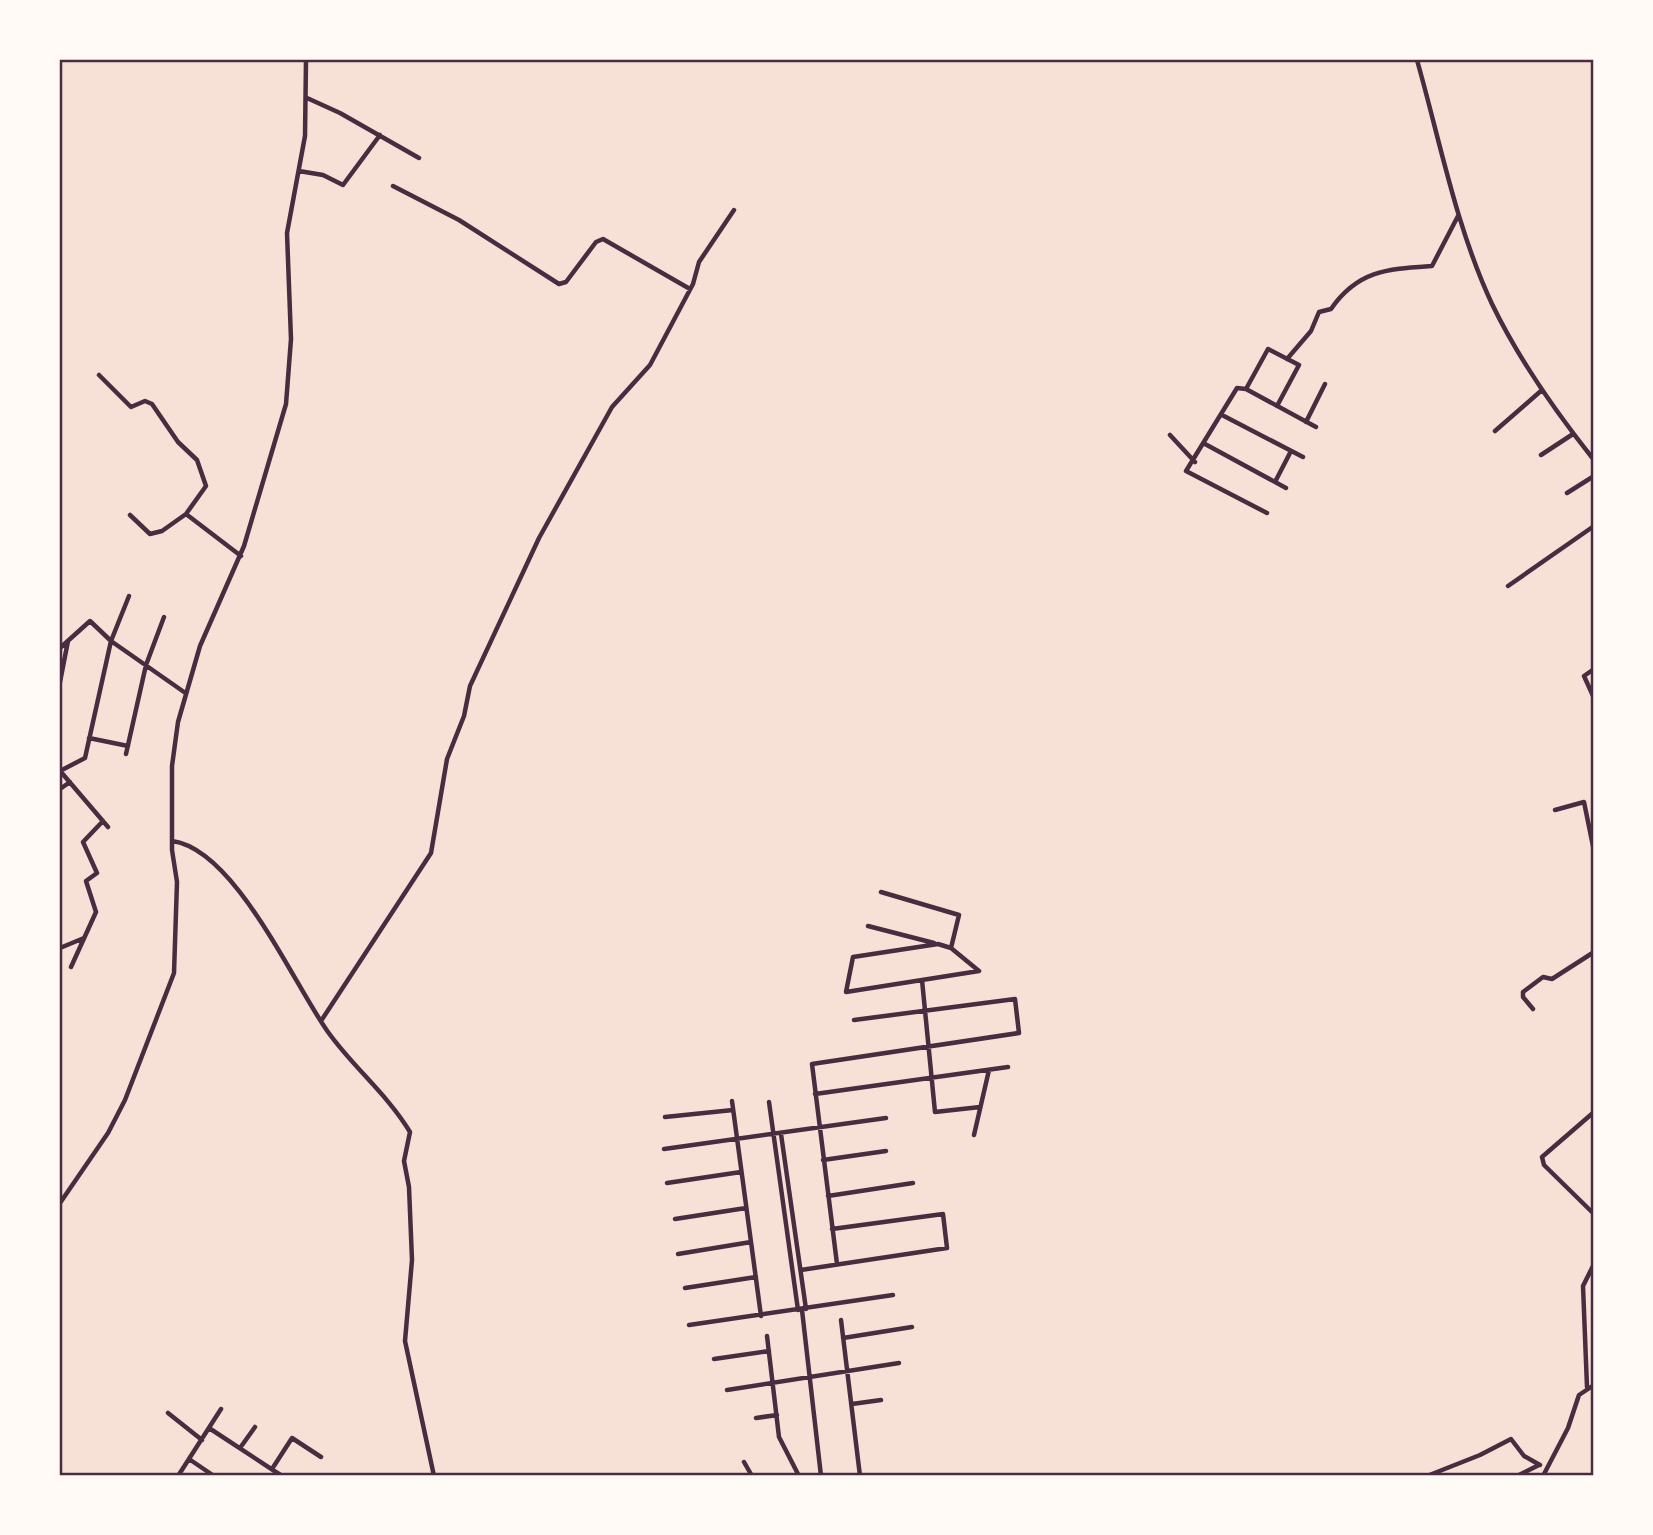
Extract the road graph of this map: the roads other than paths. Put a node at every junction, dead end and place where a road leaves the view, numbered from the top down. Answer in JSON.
{"nodes":[{"id":1,"x":306,"y":60,"type":"edge"},
{"id":2,"x":1417,"y":60,"type":"edge"},
{"id":3,"x":307,"y":98,"type":"junction"},
{"id":4,"x":380,"y":135,"type":"junction"},
{"id":5,"x":419,"y":158,"type":"dead end"},
{"id":6,"x":299,"y":171,"type":"junction"},
{"id":7,"x":393,"y":187,"type":"dead end"},
{"id":8,"x":734,"y":210,"type":"dead end"},
{"id":9,"x":1458,"y":216,"type":"junction"},
{"id":10,"x":690,"y":289,"type":"junction"},
{"id":11,"x":1287,"y":359,"type":"junction"},
{"id":12,"x":99,"y":375,"type":"dead end"},
{"id":13,"x":1325,"y":384,"type":"dead end"},
{"id":14,"x":1246,"y":389,"type":"junction"},
{"id":15,"x":1542,"y":390,"type":"junction"},
{"id":16,"x":1277,"y":406,"type":"junction"},
{"id":17,"x":1222,"y":415,"type":"junction"},
{"id":18,"x":1306,"y":422,"type":"junction"},
{"id":19,"x":1316,"y":427,"type":"dead end"},
{"id":20,"x":1495,"y":431,"type":"dead end"},
{"id":21,"x":1573,"y":434,"type":"junction"},
{"id":22,"x":1170,"y":435,"type":"dead end"},
{"id":23,"x":1205,"y":444,"type":"junction"},
{"id":24,"x":1291,"y":451,"type":"junction"},
{"id":25,"x":1541,"y":455,"type":"dead end"},
{"id":26,"x":1303,"y":457,"type":"dead end"},
{"id":27,"x":1594,"y":460,"type":"edge"},
{"id":28,"x":1195,"y":462,"type":"junction"},
{"id":29,"x":1594,"y":476,"type":"edge"},
{"id":30,"x":1275,"y":482,"type":"junction"},
{"id":31,"x":1286,"y":488,"type":"dead end"},
{"id":32,"x":1567,"y":493,"type":"dead end"},
{"id":33,"x":1267,"y":513,"type":"dead end"},
{"id":34,"x":186,"y":514,"type":"junction"},
{"id":35,"x":130,"y":515,"type":"dead end"},
{"id":36,"x":1594,"y":526,"type":"edge"},
{"id":37,"x":241,"y":556,"type":"junction"},
{"id":38,"x":1508,"y":586,"type":"dead end"},
{"id":39,"x":129,"y":596,"type":"dead end"},
{"id":40,"x":164,"y":617,"type":"dead end"},
{"id":41,"x":69,"y":639,"type":"junction"},
{"id":42,"x":111,"y":641,"type":"junction"},
{"id":43,"x":60,"y":648,"type":"edge"},
{"id":44,"x":146,"y":666,"type":"junction"},
{"id":45,"x":1594,"y":669,"type":"edge"},
{"id":46,"x":60,"y":682,"type":"edge"},
{"id":47,"x":184,"y":692,"type":"junction"},
{"id":48,"x":1594,"y":698,"type":"edge"},
{"id":49,"x":89,"y":738,"type":"junction"},
{"id":50,"x":128,"y":746,"type":"junction"},
{"id":51,"x":126,"y":754,"type":"dead end"},
{"id":52,"x":60,"y":771,"type":"edge"},
{"id":53,"x":70,"y":782,"type":"junction"},
{"id":54,"x":60,"y":789,"type":"edge"},
{"id":55,"x":1555,"y":810,"type":"dead end"},
{"id":56,"x":103,"y":821,"type":"junction"},
{"id":57,"x":108,"y":827,"type":"dead end"},
{"id":58,"x":172,"y":841,"type":"junction"},
{"id":59,"x":1594,"y":851,"type":"edge"},
{"id":60,"x":881,"y":892,"type":"dead end"},
{"id":61,"x":868,"y":926,"type":"dead end"},
{"id":62,"x":85,"y":937,"type":"junction"},
{"id":63,"x":938,"y":944,"type":"junction"},
{"id":64,"x":60,"y":948,"type":"edge"},
{"id":65,"x":951,"y":948,"type":"junction"},
{"id":66,"x":1594,"y":952,"type":"edge"},
{"id":67,"x":71,"y":967,"type":"dead end"},
{"id":68,"x":922,"y":980,"type":"junction"},
{"id":69,"x":1533,"y":1009,"type":"dead end"},
{"id":70,"x":926,"y":1010,"type":"junction"},
{"id":71,"x":854,"y":1020,"type":"dead end"},
{"id":72,"x":321,"y":1021,"type":"junction"},
{"id":73,"x":930,"y":1046,"type":"junction"},
{"id":74,"x":1008,"y":1067,"type":"dead end"},
{"id":75,"x":989,"y":1069,"type":"junction"},
{"id":76,"x":933,"y":1077,"type":"junction"},
{"id":77,"x":815,"y":1094,"type":"junction"},
{"id":78,"x":732,"y":1101,"type":"dead end"},
{"id":79,"x":769,"y":1102,"type":"dead end"},
{"id":80,"x":980,"y":1107,"type":"junction"},
{"id":81,"x":733,"y":1110,"type":"junction"},
{"id":82,"x":1594,"y":1112,"type":"edge"},
{"id":83,"x":665,"y":1117,"type":"dead end"},
{"id":84,"x":886,"y":1118,"type":"dead end"},
{"id":85,"x":818,"y":1128,"type":"junction"},
{"id":86,"x":781,"y":1134,"type":"junction"},
{"id":87,"x":774,"y":1135,"type":"junction"},
{"id":88,"x":974,"y":1135,"type":"dead end"},
{"id":89,"x":736,"y":1140,"type":"junction"},
{"id":90,"x":664,"y":1149,"type":"dead end"},
{"id":91,"x":886,"y":1151,"type":"dead end"},
{"id":92,"x":823,"y":1160,"type":"junction"},
{"id":93,"x":741,"y":1172,"type":"junction"},
{"id":94,"x":667,"y":1183,"type":"dead end"},
{"id":95,"x":912,"y":1183,"type":"dead end"},
{"id":96,"x":828,"y":1196,"type":"junction"},
{"id":97,"x":60,"y":1203,"type":"edge"},
{"id":98,"x":746,"y":1208,"type":"junction"},
{"id":99,"x":1594,"y":1214,"type":"edge"},
{"id":100,"x":675,"y":1219,"type":"dead end"},
{"id":101,"x":832,"y":1229,"type":"junction"},
{"id":102,"x":751,"y":1242,"type":"junction"},
{"id":103,"x":678,"y":1254,"type":"dead end"},
{"id":104,"x":837,"y":1264,"type":"junction"},
{"id":105,"x":1594,"y":1264,"type":"edge"},
{"id":106,"x":801,"y":1270,"type":"junction"},
{"id":107,"x":756,"y":1277,"type":"junction"},
{"id":108,"x":685,"y":1287,"type":"dead end"},
{"id":109,"x":893,"y":1295,"type":"dead end"},
{"id":110,"x":802,"y":1310,"type":"junction"},
{"id":111,"x":761,"y":1315,"type":"junction"},
{"id":112,"x":841,"y":1320,"type":"dead end"},
{"id":113,"x":690,"y":1325,"type":"dead end"},
{"id":114,"x":912,"y":1327,"type":"dead end"},
{"id":115,"x":767,"y":1336,"type":"dead end"},
{"id":116,"x":844,"y":1338,"type":"junction"},
{"id":117,"x":769,"y":1351,"type":"junction"},
{"id":118,"x":714,"y":1359,"type":"dead end"},
{"id":119,"x":899,"y":1363,"type":"dead end"},
{"id":120,"x":848,"y":1371,"type":"junction"},
{"id":121,"x":810,"y":1377,"type":"junction"},
{"id":122,"x":773,"y":1384,"type":"junction"},
{"id":123,"x":1594,"y":1385,"type":"edge"},
{"id":124,"x":1587,"y":1387,"type":"junction"},
{"id":125,"x":727,"y":1390,"type":"dead end"},
{"id":126,"x":881,"y":1400,"type":"dead end"},
{"id":127,"x":852,"y":1404,"type":"junction"},
{"id":128,"x":221,"y":1409,"type":"dead end"},
{"id":129,"x":168,"y":1413,"type":"dead end"},
{"id":130,"x":776,"y":1415,"type":"junction"},
{"id":131,"x":756,"y":1418,"type":"dead end"},
{"id":132,"x":255,"y":1427,"type":"dead end"},
{"id":133,"x":209,"y":1428,"type":"junction"},
{"id":134,"x":202,"y":1440,"type":"junction"},
{"id":135,"x":240,"y":1448,"type":"junction"},
{"id":136,"x":321,"y":1457,"type":"dead end"},
{"id":137,"x":189,"y":1459,"type":"junction"},
{"id":138,"x":744,"y":1462,"type":"dead end"},
{"id":139,"x":1549,"y":1462,"type":"junction"},
{"id":140,"x":1540,"y":1465,"type":"junction"},
{"id":141,"x":272,"y":1469,"type":"junction"},
{"id":142,"x":178,"y":1475,"type":"edge"},
{"id":143,"x":214,"y":1475,"type":"edge"},
{"id":144,"x":282,"y":1475,"type":"edge"},
{"id":145,"x":434,"y":1475,"type":"edge"},
{"id":146,"x":752,"y":1475,"type":"edge"},
{"id":147,"x":799,"y":1475,"type":"edge"},
{"id":148,"x":821,"y":1475,"type":"edge"},
{"id":149,"x":860,"y":1475,"type":"edge"},
{"id":150,"x":1427,"y":1475,"type":"edge"},
{"id":151,"x":1517,"y":1475,"type":"edge"},
{"id":152,"x":1543,"y":1475,"type":"edge"}],
"edges":[{"from":1,"to":3,"type":"street"},
{"from":2,"to":9,"type":"street"},
{"from":3,"to":4,"type":"street"},
{"from":3,"to":6,"type":"street"},
{"from":4,"to":5,"type":"street"},
{"from":4,"to":6,"type":"street"},
{"from":6,"to":37,"type":"street"},
{"from":7,"to":10,"type":"street"},
{"from":8,"to":10,"type":"street"},
{"from":9,"to":11,"type":"street"},
{"from":9,"to":15,"type":"street"},
{"from":10,"to":72,"type":"street"},
{"from":11,"to":14,"type":"street"},
{"from":11,"to":16,"type":"street"},
{"from":12,"to":34,"type":"street"},
{"from":13,"to":18,"type":"street"},
{"from":14,"to":16,"type":"street"},
{"from":14,"to":17,"type":"street"},
{"from":15,"to":20,"type":"street"},
{"from":15,"to":21,"type":"street"},
{"from":16,"to":18,"type":"street"},
{"from":17,"to":23,"type":"street"},
{"from":17,"to":24,"type":"street"},
{"from":18,"to":19,"type":"street"},
{"from":21,"to":25,"type":"street"},
{"from":21,"to":27,"type":"street"},
{"from":22,"to":28,"type":"street"},
{"from":23,"to":28,"type":"street"},
{"from":23,"to":30,"type":"street"},
{"from":24,"to":26,"type":"street"},
{"from":24,"to":30,"type":"street"},
{"from":28,"to":33,"type":"street"},
{"from":29,"to":32,"type":"street"},
{"from":30,"to":31,"type":"street"},
{"from":34,"to":35,"type":"street"},
{"from":34,"to":37,"type":"street"},
{"from":36,"to":38,"type":"street"},
{"from":37,"to":47,"type":"street"},
{"from":39,"to":42,"type":"street"},
{"from":40,"to":44,"type":"street"},
{"from":41,"to":42,"type":"street"},
{"from":41,"to":43,"type":"street"},
{"from":41,"to":46,"type":"street"},
{"from":42,"to":44,"type":"street"},
{"from":42,"to":49,"type":"street"},
{"from":44,"to":47,"type":"street"},
{"from":44,"to":50,"type":"street"},
{"from":45,"to":48,"type":"street"},
{"from":47,"to":58,"type":"street"},
{"from":49,"to":50,"type":"street"},
{"from":49,"to":52,"type":"street"},
{"from":50,"to":51,"type":"street"},
{"from":52,"to":53,"type":"street"},
{"from":53,"to":54,"type":"street"},
{"from":53,"to":56,"type":"street"},
{"from":55,"to":59,"type":"street"},
{"from":56,"to":57,"type":"street"},
{"from":56,"to":62,"type":"street"},
{"from":58,"to":72,"type":"street"},
{"from":58,"to":97,"type":"street"},
{"from":60,"to":65,"type":"street"},
{"from":61,"to":63,"type":"street"},
{"from":62,"to":64,"type":"street"},
{"from":62,"to":67,"type":"street"},
{"from":63,"to":65,"type":"street"},
{"from":63,"to":68,"type":"street"},
{"from":65,"to":68,"type":"street"},
{"from":66,"to":69,"type":"street"},
{"from":68,"to":70,"type":"street"},
{"from":70,"to":71,"type":"street"},
{"from":70,"to":73,"type":"street"},
{"from":70,"to":73,"type":"street"},
{"from":72,"to":145,"type":"street"},
{"from":73,"to":76,"type":"street"},
{"from":73,"to":77,"type":"street"},
{"from":74,"to":75,"type":"street"},
{"from":75,"to":76,"type":"street"},
{"from":75,"to":80,"type":"street"},
{"from":76,"to":77,"type":"street"},
{"from":76,"to":80,"type":"street"},
{"from":77,"to":85,"type":"street"},
{"from":78,"to":81,"type":"street"},
{"from":79,"to":87,"type":"street"},
{"from":80,"to":88,"type":"street"},
{"from":81,"to":83,"type":"street"},
{"from":81,"to":89,"type":"street"},
{"from":82,"to":99,"type":"street"},
{"from":84,"to":85,"type":"street"},
{"from":85,"to":86,"type":"street"},
{"from":85,"to":92,"type":"street"},
{"from":86,"to":87,"type":"street"},
{"from":86,"to":106,"type":"street"},
{"from":87,"to":89,"type":"street"},
{"from":87,"to":110,"type":"street"},
{"from":89,"to":90,"type":"street"},
{"from":89,"to":93,"type":"street"},
{"from":91,"to":92,"type":"street"},
{"from":92,"to":96,"type":"street"},
{"from":93,"to":94,"type":"street"},
{"from":93,"to":98,"type":"street"},
{"from":95,"to":96,"type":"street"},
{"from":96,"to":101,"type":"street"},
{"from":98,"to":100,"type":"street"},
{"from":98,"to":102,"type":"street"},
{"from":101,"to":104,"type":"street"},
{"from":101,"to":104,"type":"street"},
{"from":102,"to":103,"type":"street"},
{"from":102,"to":107,"type":"street"},
{"from":104,"to":106,"type":"street"},
{"from":105,"to":124,"type":"street"},
{"from":106,"to":110,"type":"street"},
{"from":107,"to":108,"type":"street"},
{"from":107,"to":111,"type":"street"},
{"from":109,"to":110,"type":"street"},
{"from":110,"to":111,"type":"street"},
{"from":110,"to":121,"type":"street"},
{"from":111,"to":113,"type":"street"},
{"from":112,"to":116,"type":"street"},
{"from":114,"to":116,"type":"street"},
{"from":115,"to":117,"type":"street"},
{"from":116,"to":120,"type":"street"},
{"from":117,"to":118,"type":"street"},
{"from":117,"to":122,"type":"street"},
{"from":119,"to":120,"type":"street"},
{"from":120,"to":121,"type":"street"},
{"from":120,"to":127,"type":"street"},
{"from":121,"to":122,"type":"street"},
{"from":121,"to":148,"type":"street"},
{"from":122,"to":125,"type":"street"},
{"from":122,"to":130,"type":"street"},
{"from":123,"to":124,"type":"street"},
{"from":124,"to":139,"type":"street"},
{"from":126,"to":127,"type":"street"},
{"from":127,"to":149,"type":"street"},
{"from":128,"to":133,"type":"street"},
{"from":129,"to":134,"type":"street"},
{"from":130,"to":131,"type":"street"},
{"from":130,"to":147,"type":"street"},
{"from":132,"to":135,"type":"street"},
{"from":133,"to":134,"type":"street"},
{"from":133,"to":135,"type":"street"},
{"from":134,"to":137,"type":"street"},
{"from":135,"to":141,"type":"street"},
{"from":136,"to":141,"type":"street"},
{"from":137,"to":142,"type":"street"},
{"from":137,"to":143,"type":"street"},
{"from":138,"to":146,"type":"street"},
{"from":139,"to":140,"type":"street"},
{"from":139,"to":152,"type":"street"},
{"from":140,"to":150,"type":"street"},
{"from":140,"to":151,"type":"street"},
{"from":141,"to":144,"type":"street"}]}
